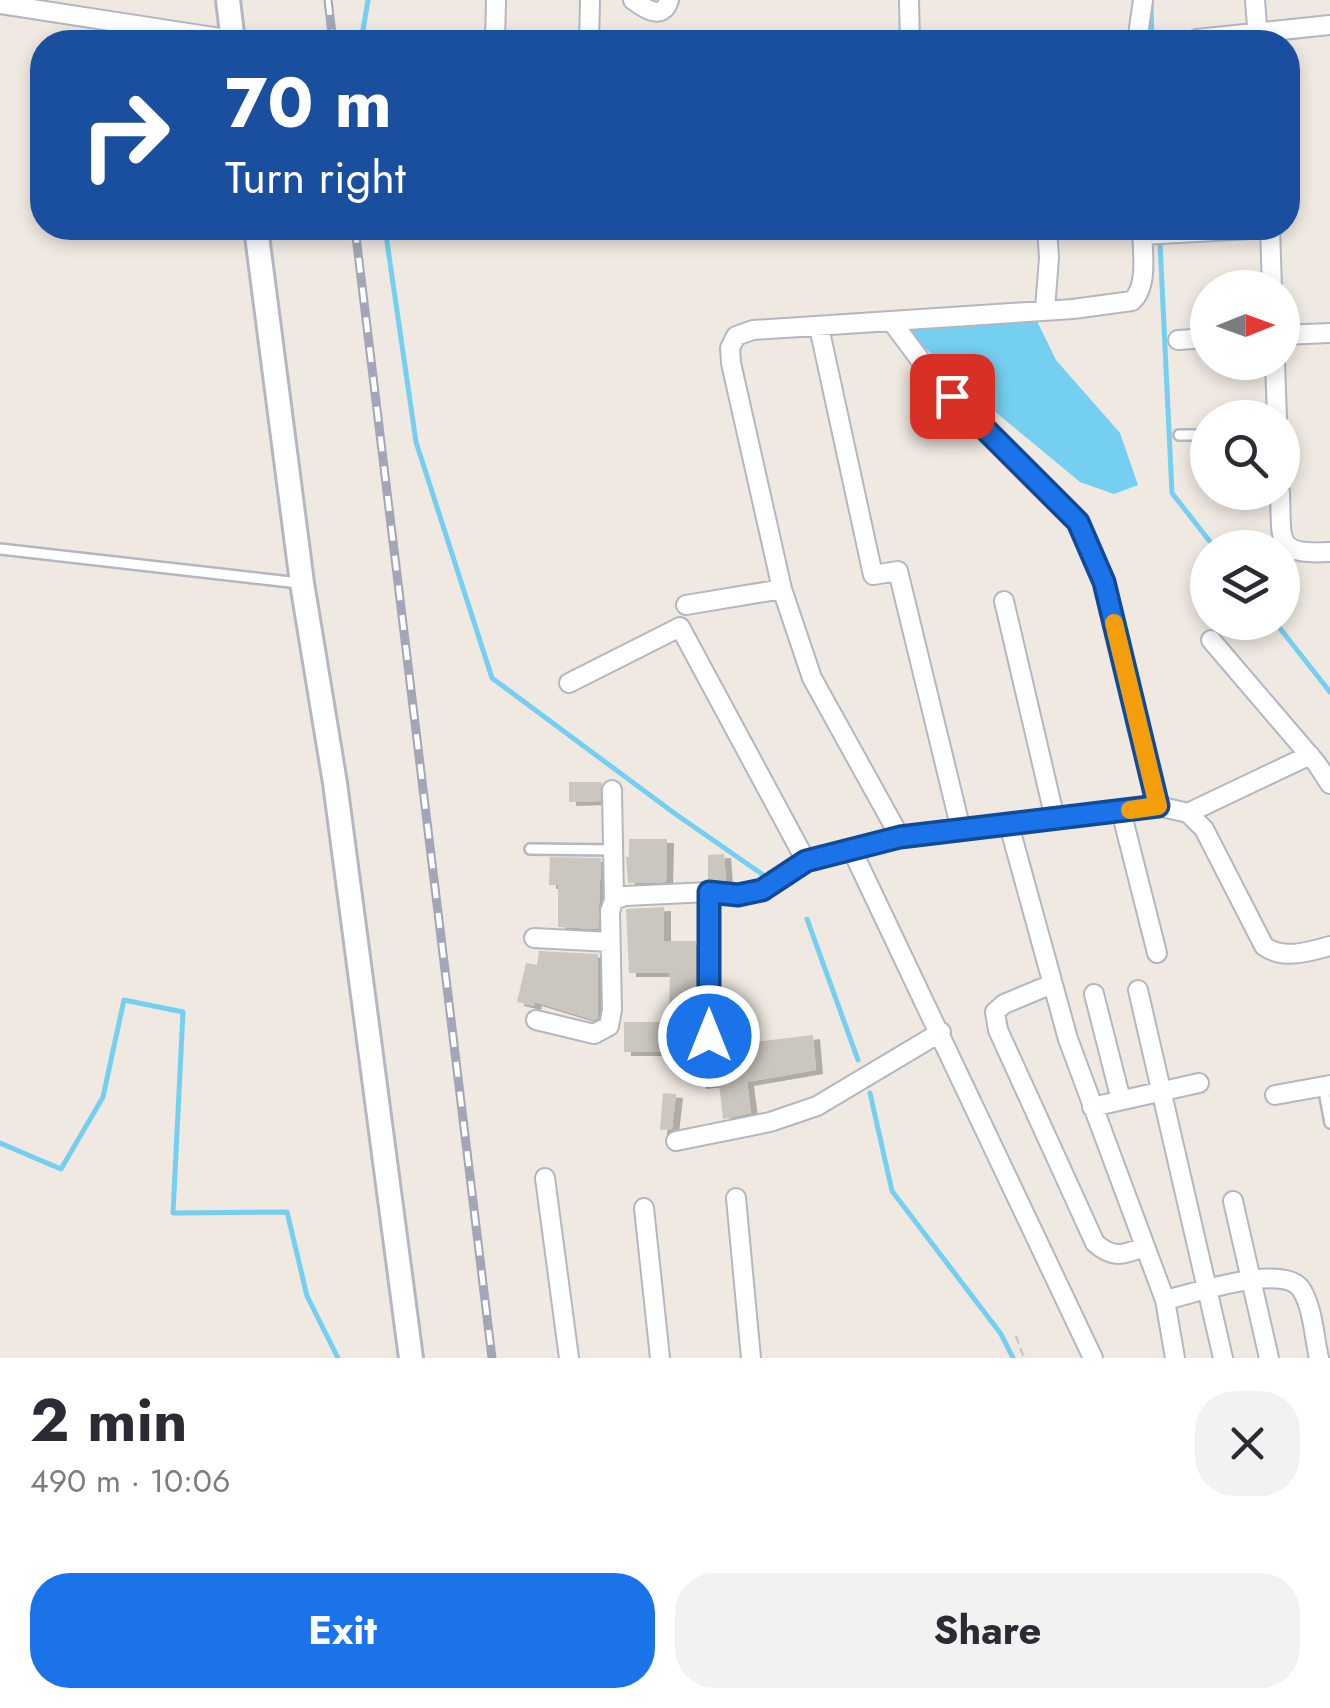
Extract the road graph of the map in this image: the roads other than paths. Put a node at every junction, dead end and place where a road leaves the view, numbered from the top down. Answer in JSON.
{"nodes":[{"id":1,"x":228,"y":0,"type":"edge"},
{"id":2,"x":496,"y":0,"type":"edge"},
{"id":3,"x":590,"y":0,"type":"edge"},
{"id":4,"x":633,"y":0,"type":"edge"},
{"id":5,"x":669,"y":0,"type":"edge"},
{"id":6,"x":909,"y":0,"type":"edge"},
{"id":7,"x":1143,"y":0,"type":"edge"},
{"id":8,"x":1254,"y":0,"type":"edge"},
{"id":9,"x":0,"y":4,"type":"edge"},
{"id":10,"x":1330,"y":26,"type":"edge"},
{"id":11,"x":164,"y":30,"type":"edge"},
{"id":12,"x":232,"y":30,"type":"edge"},
{"id":13,"x":495,"y":30,"type":"edge"},
{"id":14,"x":589,"y":30,"type":"edge"},
{"id":15,"x":910,"y":30,"type":"edge"},
{"id":16,"x":1139,"y":30,"type":"edge"},
{"id":17,"x":1257,"y":30,"type":"edge"},
{"id":18,"x":1300,"y":31,"type":"edge"},
{"id":19,"x":258,"y":240,"type":"edge"},
{"id":20,"x":1048,"y":240,"type":"edge"},
{"id":21,"x":1142,"y":240,"type":"edge"},
{"id":22,"x":1270,"y":240,"type":"edge"},
{"id":23,"x":1271,"y":270,"type":"edge"},
{"id":24,"x":1045,"y":309,"type":"junction"},
{"id":25,"x":892,"y":322,"type":"junction"},
{"id":26,"x":819,"y":328,"type":"junction"},
{"id":27,"x":1330,"y":333,"type":"edge"},
{"id":28,"x":1300,"y":334,"type":"edge"},
{"id":29,"x":1190,"y":339,"type":"edge"},
{"id":30,"x":1178,"y":340,"type":"dead end"},
{"id":31,"x":1179,"y":435,"type":"dead end"},
{"id":32,"x":1190,"y":435,"type":"edge"},
{"id":33,"x":1281,"y":510,"type":"edge"},
{"id":34,"x":0,"y":549,"type":"edge"},
{"id":35,"x":1330,"y":552,"type":"edge"},
{"id":36,"x":302,"y":583,"type":"junction"},
{"id":37,"x":782,"y":589,"type":"junction"},
{"id":38,"x":1004,"y":602,"type":"dead end"},
{"id":39,"x":686,"y":605,"type":"dead end"},
{"id":40,"x":1211,"y":640,"type":"dead end"},
{"id":41,"x":569,"y":683,"type":"dead end"},
{"id":42,"x":1310,"y":756,"type":"junction"},
{"id":43,"x":1330,"y":784,"type":"edge"},
{"id":44,"x":612,"y":790,"type":"dead end"},
{"id":45,"x":1158,"y":806,"type":"junction"},
{"id":46,"x":1121,"y":811,"type":"junction"},
{"id":47,"x":1188,"y":813,"type":"junction"},
{"id":48,"x":1055,"y":819,"type":"junction"},
{"id":49,"x":1009,"y":825,"type":"junction"},
{"id":50,"x":960,"y":830,"type":"junction"},
{"id":51,"x":900,"y":837,"type":"junction"},
{"id":52,"x":530,"y":849,"type":"dead end"},
{"id":53,"x":614,"y":850,"type":"junction"},
{"id":54,"x":852,"y":850,"type":"junction"},
{"id":55,"x":806,"y":861,"type":"junction"},
{"id":56,"x":709,"y":892,"type":"junction"},
{"id":57,"x":614,"y":900,"type":"junction"},
{"id":58,"x":534,"y":938,"type":"dead end"},
{"id":59,"x":610,"y":942,"type":"junction"},
{"id":60,"x":1330,"y":946,"type":"edge"},
{"id":61,"x":1157,"y":954,"type":"dead end"},
{"id":62,"x":1052,"y":984,"type":"junction"},
{"id":63,"x":1138,"y":990,"type":"dead end"},
{"id":64,"x":1094,"y":994,"type":"dead end"},
{"id":65,"x":536,"y":1020,"type":"dead end"},
{"id":66,"x":940,"y":1032,"type":"junction"},
{"id":67,"x":709,"y":1036,"type":"dead end"},
{"id":68,"x":1199,"y":1083,"type":"dead end"},
{"id":69,"x":1326,"y":1085,"type":"edge"},
{"id":70,"x":1162,"y":1091,"type":"junction"},
{"id":71,"x":1276,"y":1095,"type":"dead end"},
{"id":72,"x":1121,"y":1100,"type":"junction"},
{"id":73,"x":1092,"y":1106,"type":"junction"},
{"id":74,"x":1330,"y":1123,"type":"edge"},
{"id":75,"x":676,"y":1141,"type":"dead end"},
{"id":76,"x":545,"y":1178,"type":"dead end"},
{"id":77,"x":736,"y":1198,"type":"dead end"},
{"id":78,"x":1233,"y":1201,"type":"dead end"},
{"id":79,"x":644,"y":1208,"type":"dead end"},
{"id":80,"x":1143,"y":1248,"type":"junction"},
{"id":81,"x":1251,"y":1280,"type":"junction"},
{"id":82,"x":1209,"y":1290,"type":"junction"},
{"id":83,"x":1165,"y":1300,"type":"junction"},
{"id":84,"x":412,"y":1358,"type":"edge"},
{"id":85,"x":569,"y":1358,"type":"edge"},
{"id":86,"x":660,"y":1358,"type":"edge"},
{"id":87,"x":751,"y":1358,"type":"edge"},
{"id":88,"x":1093,"y":1358,"type":"edge"},
{"id":89,"x":1175,"y":1358,"type":"edge"},
{"id":90,"x":1224,"y":1358,"type":"edge"},
{"id":91,"x":1269,"y":1358,"type":"edge"},
{"id":92,"x":1319,"y":1358,"type":"edge"}],
"edges":[{"from":1,"to":12,"type":"street"},
{"from":2,"to":13,"type":"street"},
{"from":3,"to":14,"type":"street"},
{"from":4,"to":5,"type":"street"},
{"from":6,"to":15,"type":"street"},
{"from":7,"to":16,"type":"street"},
{"from":8,"to":17,"type":"street"},
{"from":9,"to":11,"type":"street"},
{"from":10,"to":18,"type":"street"},
{"from":19,"to":36,"type":"street"},
{"from":20,"to":24,"type":"street"},
{"from":21,"to":24,"type":"street"},
{"from":22,"to":23,"type":"street"},
{"from":24,"to":25,"type":"street"},
{"from":25,"to":26,"type":"street"},
{"from":25,"to":45,"type":"street"},
{"from":26,"to":37,"type":"street"},
{"from":26,"to":50,"type":"street"},
{"from":27,"to":28,"type":"street"},
{"from":29,"to":30,"type":"street"},
{"from":31,"to":32,"type":"lane"},
{"from":33,"to":35,"type":"street"},
{"from":34,"to":36,"type":"lane"},
{"from":36,"to":84,"type":"street"},
{"from":37,"to":39,"type":"street"},
{"from":37,"to":51,"type":"street"},
{"from":38,"to":48,"type":"street"},
{"from":40,"to":42,"type":"street"},
{"from":41,"to":55,"type":"street"},
{"from":42,"to":43,"type":"street"},
{"from":42,"to":47,"type":"street"},
{"from":44,"to":53,"type":"street"},
{"from":45,"to":46,"type":"street"},
{"from":45,"to":47,"type":"street"},
{"from":46,"to":48,"type":"street"},
{"from":46,"to":61,"type":"street"},
{"from":47,"to":60,"type":"street"},
{"from":48,"to":49,"type":"street"},
{"from":49,"to":50,"type":"street"},
{"from":49,"to":62,"type":"street"},
{"from":50,"to":51,"type":"street"},
{"from":51,"to":54,"type":"street"},
{"from":52,"to":53,"type":"lane"},
{"from":53,"to":57,"type":"street"},
{"from":54,"to":55,"type":"street"},
{"from":54,"to":66,"type":"street"},
{"from":55,"to":56,"type":"street"},
{"from":56,"to":57,"type":"street"},
{"from":56,"to":67,"type":"street"},
{"from":57,"to":59,"type":"street"},
{"from":58,"to":59,"type":"street"},
{"from":59,"to":65,"type":"street"},
{"from":62,"to":73,"type":"street"},
{"from":62,"to":80,"type":"street"},
{"from":63,"to":70,"type":"street"},
{"from":64,"to":72,"type":"street"},
{"from":66,"to":75,"type":"street"},
{"from":66,"to":88,"type":"street"},
{"from":68,"to":70,"type":"street"},
{"from":69,"to":71,"type":"street"},
{"from":69,"to":74,"type":"lane"},
{"from":70,"to":72,"type":"street"},
{"from":70,"to":82,"type":"street"},
{"from":72,"to":73,"type":"street"},
{"from":73,"to":80,"type":"street"},
{"from":76,"to":85,"type":"street"},
{"from":77,"to":87,"type":"street"},
{"from":78,"to":81,"type":"street"},
{"from":79,"to":86,"type":"street"},
{"from":80,"to":83,"type":"street"},
{"from":81,"to":82,"type":"street"},
{"from":81,"to":91,"type":"street"},
{"from":81,"to":92,"type":"street"},
{"from":82,"to":83,"type":"street"},
{"from":82,"to":90,"type":"street"},
{"from":83,"to":89,"type":"street"}]}
